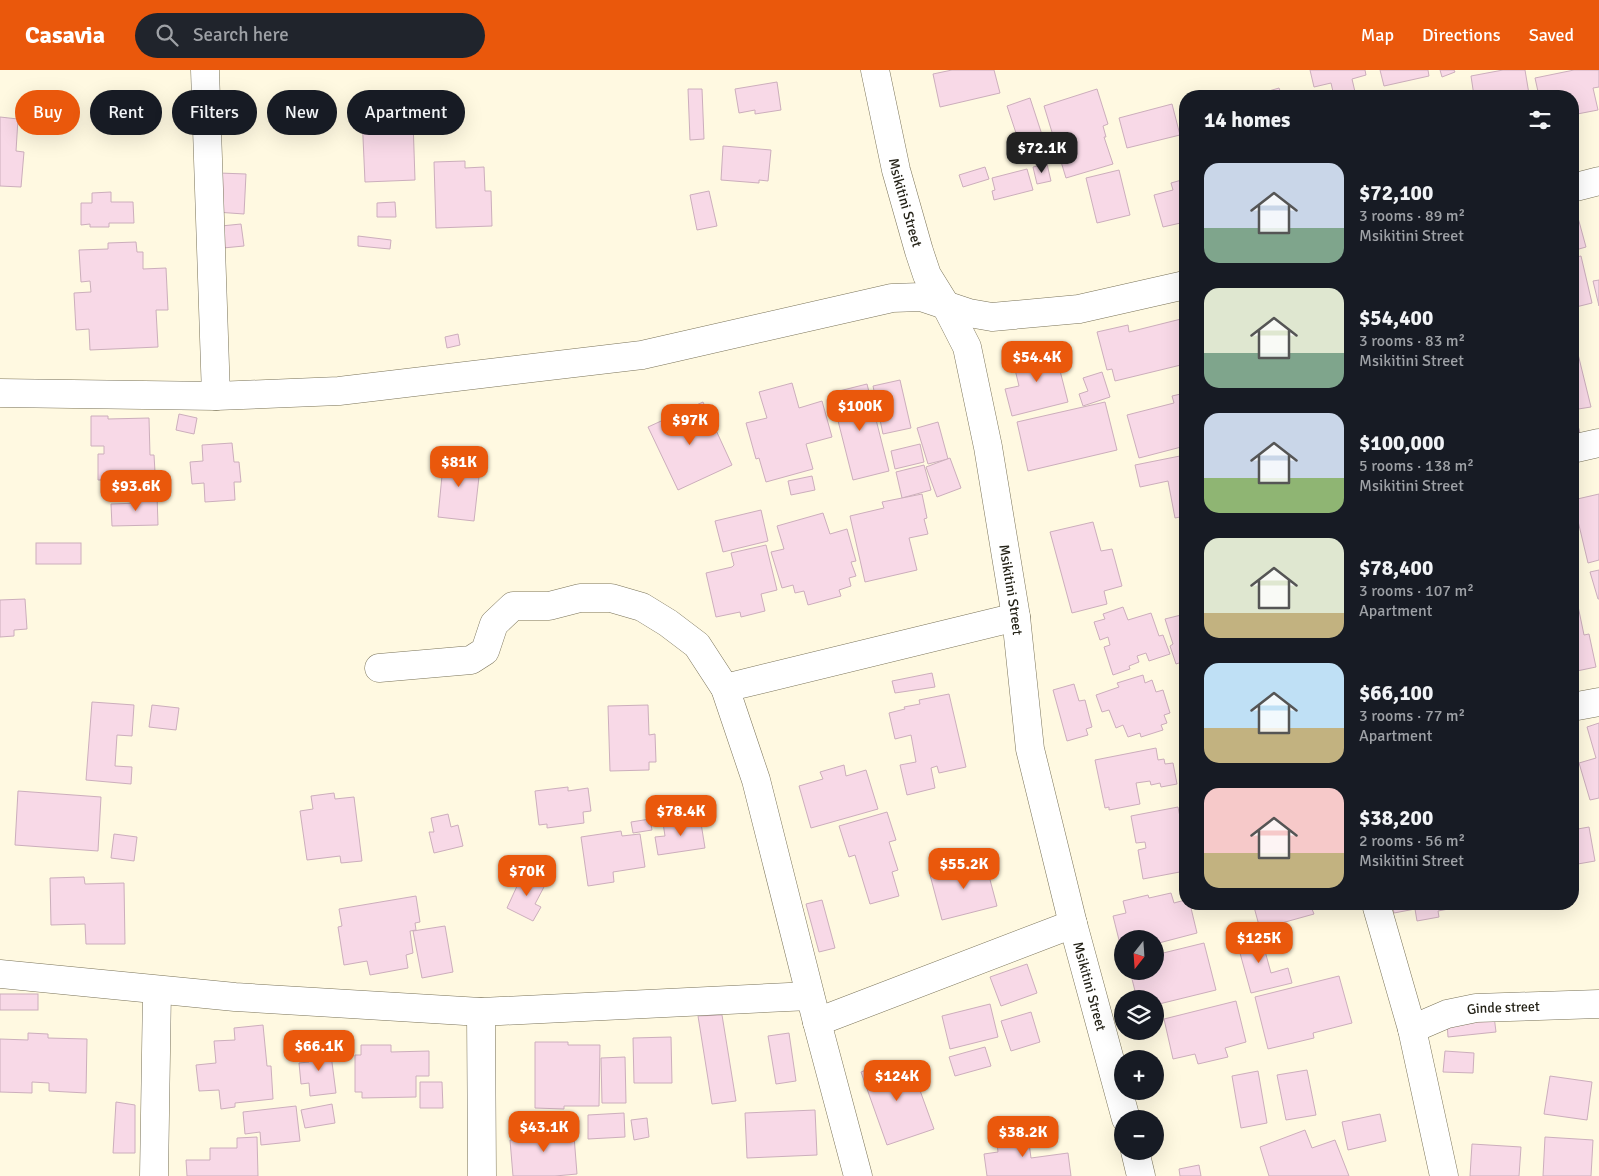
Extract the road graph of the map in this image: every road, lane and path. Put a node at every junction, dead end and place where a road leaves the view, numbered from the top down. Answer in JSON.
{"nodes":[{"id":1,"x":205,"y":70,"type":"edge"},
{"id":2,"x":875,"y":70,"type":"edge"},
{"id":3,"x":1599,"y":181,"type":"edge"},
{"id":4,"x":1579,"y":186,"type":"edge"},
{"id":5,"x":1179,"y":286,"type":"edge"},
{"id":6,"x":945,"y":304,"type":"junction"},
{"id":7,"x":0,"y":393,"type":"edge"},
{"id":8,"x":216,"y":396,"type":"junction"},
{"id":9,"x":1599,"y":442,"type":"edge"},
{"id":10,"x":1579,"y":446,"type":"edge"},
{"id":11,"x":1016,"y":617,"type":"junction"},
{"id":12,"x":378,"y":668,"type":"dead end"},
{"id":13,"x":726,"y":688,"type":"junction"},
{"id":14,"x":1599,"y":702,"type":"edge"},
{"id":15,"x":1579,"y":706,"type":"edge"},
{"id":16,"x":1378,"y":910,"type":"edge"},
{"id":17,"x":1074,"y":924,"type":"junction"},
{"id":18,"x":0,"y":974,"type":"edge"},
{"id":19,"x":157,"y":991,"type":"junction"},
{"id":20,"x":1599,"y":1004,"type":"edge"},
{"id":21,"x":813,"y":1009,"type":"junction"},
{"id":22,"x":481,"y":1012,"type":"junction"},
{"id":23,"x":1412,"y":1029,"type":"junction"},
{"id":24,"x":1124,"y":1110,"type":"edge"},
{"id":25,"x":1137,"y":1160,"type":"edge"},
{"id":26,"x":154,"y":1176,"type":"edge"},
{"id":27,"x":482,"y":1176,"type":"edge"},
{"id":28,"x":858,"y":1176,"type":"edge"},
{"id":29,"x":1141,"y":1176,"type":"edge"},
{"id":30,"x":1444,"y":1176,"type":"edge"}],
"edges":[{"from":1,"to":8,"type":"street"},
{"from":2,"to":6,"type":"street","name":"Msikitini Street"},
{"from":3,"to":4,"type":"street"},
{"from":5,"to":6,"type":"street"},
{"from":6,"to":8,"type":"street"},
{"from":6,"to":11,"type":"street","name":"Msikitini Street"},
{"from":7,"to":8,"type":"street"},
{"from":9,"to":10,"type":"street"},
{"from":11,"to":13,"type":"street"},
{"from":11,"to":17,"type":"street","name":"Msikitini Street"},
{"from":12,"to":13,"type":"street"},
{"from":13,"to":21,"type":"street"},
{"from":14,"to":15,"type":"street"},
{"from":16,"to":23,"type":"street"},
{"from":17,"to":21,"type":"street"},
{"from":17,"to":24,"type":"street","name":"Msikitini Street"},
{"from":18,"to":19,"type":"street"},
{"from":19,"to":22,"type":"street"},
{"from":19,"to":26,"type":"street"},
{"from":20,"to":23,"type":"street","name":"Ginde street"},
{"from":21,"to":22,"type":"street"},
{"from":21,"to":28,"type":"street"},
{"from":22,"to":27,"type":"street"},
{"from":23,"to":30,"type":"street"},
{"from":25,"to":29,"type":"street"}]}
